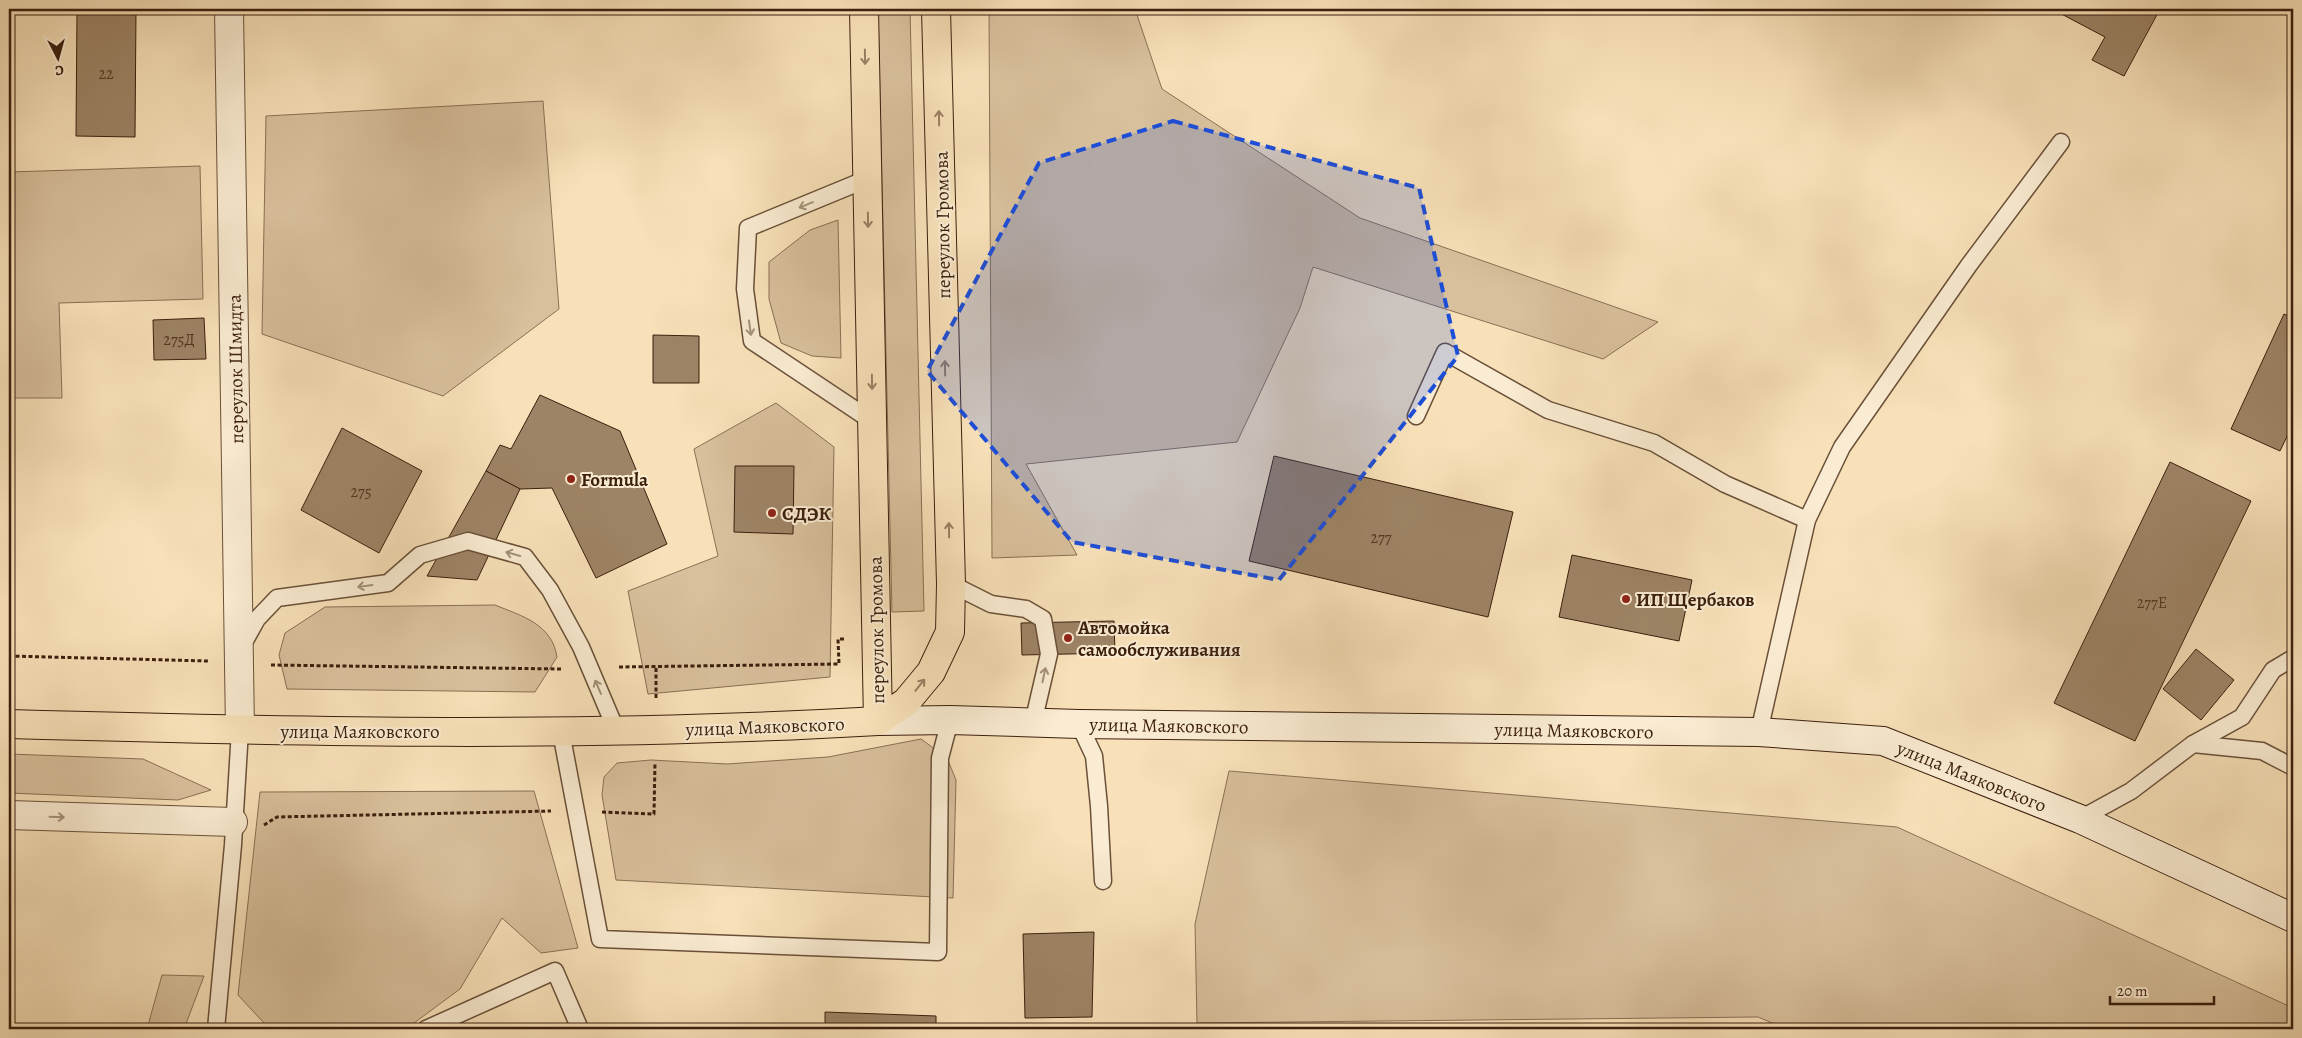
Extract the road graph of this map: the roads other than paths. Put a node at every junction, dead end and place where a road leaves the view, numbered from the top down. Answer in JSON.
{"nodes":[{"id":1,"x":229,"y":9,"type":"edge"},
{"id":2,"x":864,"y":9,"type":"edge"},
{"id":3,"x":936,"y":9,"type":"edge"},
{"id":4,"x":2061,"y":142,"type":"dead end"},
{"id":5,"x":867,"y":179,"type":"junction"},
{"id":6,"x":1416,"y":416,"type":"dead end"},
{"id":7,"x":872,"y":421,"type":"junction"},
{"id":8,"x":1807,"y":520,"type":"junction"},
{"id":9,"x":951,"y":584,"type":"junction"},
{"id":10,"x":239,"y":657,"type":"junction"},
{"id":11,"x":2293,"y":658,"type":"edge"},
{"id":12,"x":950,"y":720,"type":"junction"},
{"id":13,"x":878,"y":721,"type":"junction"},
{"id":14,"x":1033,"y":723,"type":"junction"},
{"id":15,"x":9,"y":724,"type":"edge"},
{"id":16,"x":1079,"y":724,"type":"junction"},
{"id":17,"x":240,"y":730,"type":"junction"},
{"id":18,"x":561,"y":732,"type":"junction"},
{"id":19,"x":617,"y":732,"type":"junction"},
{"id":20,"x":1758,"y":732,"type":"junction"},
{"id":21,"x":2193,"y":744,"type":"junction"},
{"id":22,"x":2293,"y":767,"type":"edge"},
{"id":23,"x":9,"y":816,"type":"edge"},
{"id":24,"x":2080,"y":820,"type":"junction"},
{"id":25,"x":233,"y":833,"type":"junction"},
{"id":26,"x":1103,"y":881,"type":"dead end"},
{"id":27,"x":2293,"y":918,"type":"edge"},
{"id":28,"x":216,"y":1029,"type":"edge"},
{"id":29,"x":426,"y":1029,"type":"edge"},
{"id":30,"x":580,"y":1029,"type":"edge"}],
"edges":[{"from":1,"to":10,"type":"street","name":"переулок Шмидта"},
{"from":2,"to":5,"type":"main road","name":"переулок Громова","one_way":true},
{"from":9,"to":3,"type":"main road","name":"переулок Громова","one_way":true},
{"from":4,"to":8,"type":"lane"},
{"from":5,"to":7,"type":"main road","name":"переулок Громова","one_way":true},
{"from":5,"to":7,"type":"lane","one_way":true},
{"from":6,"to":8,"type":"lane"},
{"from":7,"to":13,"type":"main road","name":"переулок Громова"},
{"from":8,"to":20,"type":"lane"},
{"from":13,"to":9,"type":"main road","name":"переулок Громова","one_way":true},
{"from":14,"to":9,"type":"lane","one_way":true},
{"from":10,"to":17,"type":"street","name":"переулок Шмидта"},
{"from":19,"to":10,"type":"lane","one_way":true},
{"from":11,"to":21,"type":"lane"},
{"from":12,"to":13,"type":"street","name":"улица Маяковского"},
{"from":12,"to":14,"type":"street","name":"улица Маяковского"},
{"from":12,"to":18,"type":"lane"},
{"from":13,"to":19,"type":"main road","name":"улица Маяковского"},
{"from":14,"to":16,"type":"street","name":"улица Маяковского"},
{"from":15,"to":17,"type":"main road","name":"улица Маяковского"},
{"from":16,"to":20,"type":"street","name":"улица Маяковского"},
{"from":16,"to":26,"type":"lane"},
{"from":17,"to":18,"type":"main road","name":"улица Маяковского"},
{"from":17,"to":25,"type":"lane"},
{"from":18,"to":19,"type":"main road","name":"улица Маяковского"},
{"from":20,"to":24,"type":"street","name":"улица Маяковского"},
{"from":21,"to":22,"type":"lane"},
{"from":21,"to":24,"type":"lane"},
{"from":23,"to":25,"type":"street","one_way":true},
{"from":24,"to":27,"type":"street","name":"улица Маяковского"},
{"from":25,"to":28,"type":"lane"},
{"from":29,"to":30,"type":"lane"}]}
